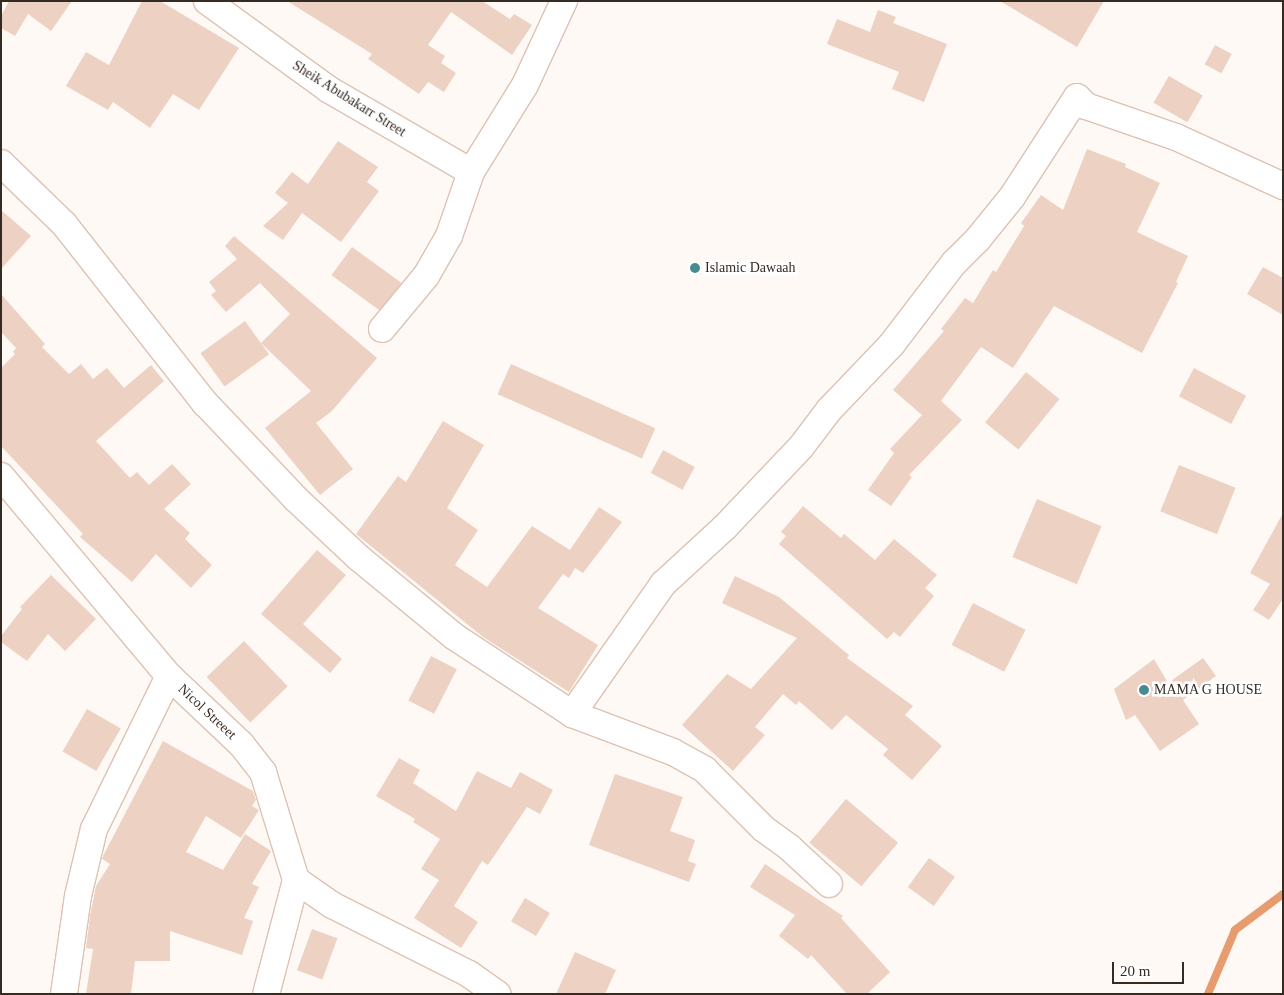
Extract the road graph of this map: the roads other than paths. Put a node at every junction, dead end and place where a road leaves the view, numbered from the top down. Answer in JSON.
{"nodes":[{"id":1,"x":207,"y":1,"type":"edge"},
{"id":2,"x":564,"y":1,"type":"edge"},
{"id":3,"x":1,"y":163,"type":"edge"},
{"id":4,"x":471,"y":172,"type":"junction"},
{"id":5,"x":1283,"y":186,"type":"edge"},
{"id":6,"x":382,"y":329,"type":"dead end"},
{"id":7,"x":1,"y":476,"type":"edge"},
{"id":8,"x":169,"y":676,"type":"junction"},
{"id":9,"x":572,"y":714,"type":"junction"},
{"id":10,"x":296,"y":880,"type":"junction"},
{"id":11,"x":829,"y":884,"type":"dead end"},
{"id":12,"x":64,"y":994,"type":"edge"},
{"id":13,"x":266,"y":994,"type":"edge"},
{"id":14,"x":498,"y":994,"type":"edge"}],
"edges":[{"from":1,"to":4,"type":"street","name":"Sheik Abubakarr Street"},
{"from":2,"to":4,"type":"street"},
{"from":3,"to":9,"type":"street"},
{"from":4,"to":6,"type":"street"},
{"from":5,"to":9,"type":"street"},
{"from":7,"to":8,"type":"street","name":"Nicol Streeet"},
{"from":8,"to":10,"type":"street","name":"Nicol Streeet"},
{"from":8,"to":12,"type":"street"},
{"from":9,"to":11,"type":"street"},
{"from":10,"to":13,"type":"street"},
{"from":10,"to":14,"type":"street"}]}
